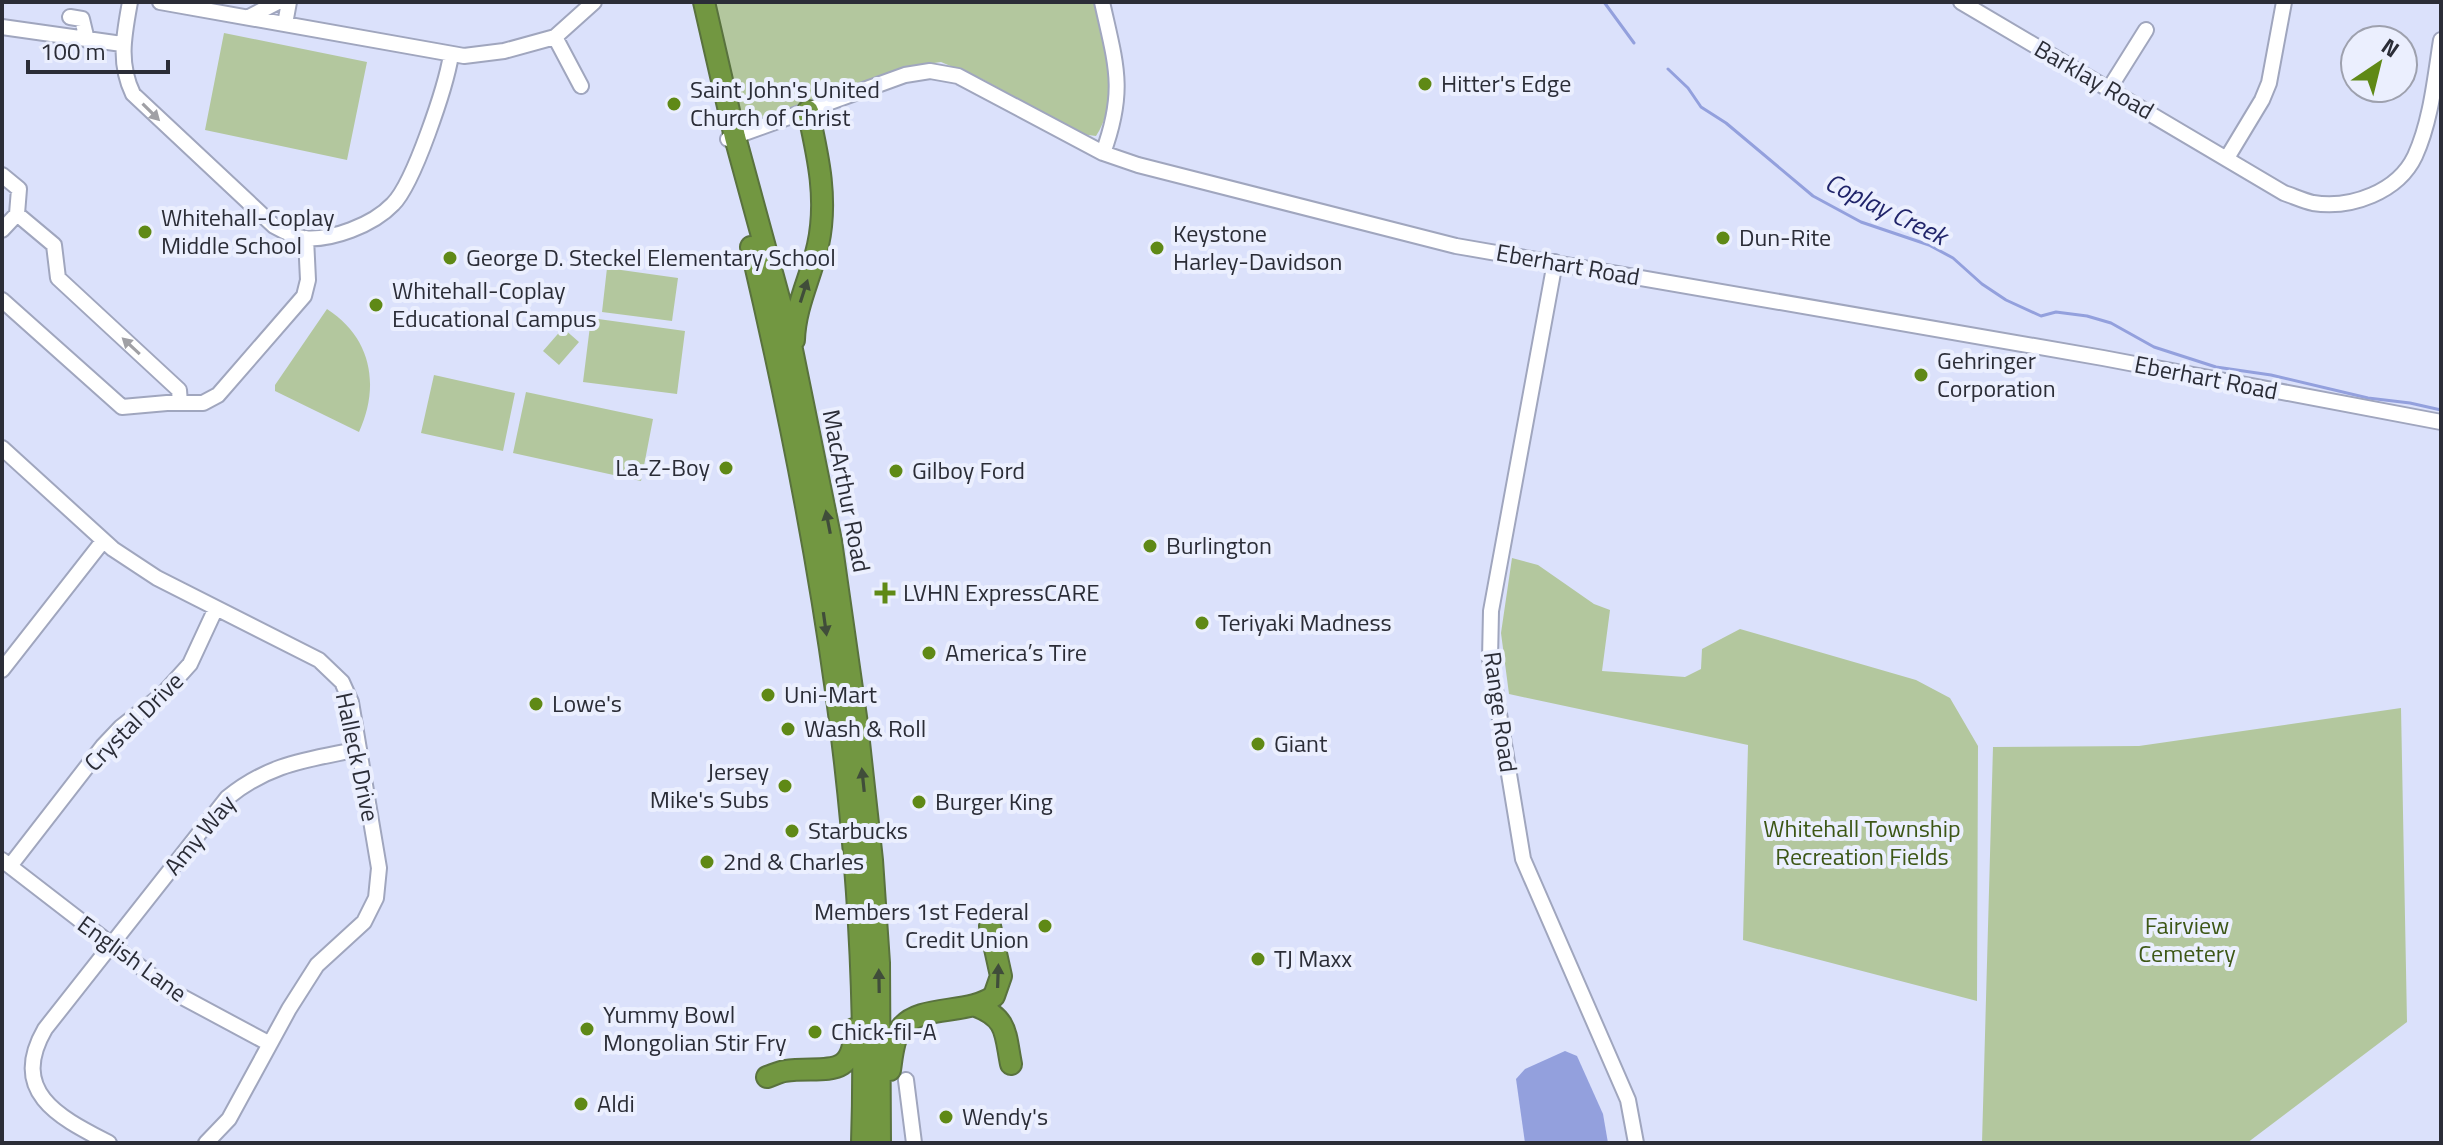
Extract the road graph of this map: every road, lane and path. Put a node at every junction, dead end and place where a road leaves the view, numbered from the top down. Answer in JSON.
{"nodes":[{"id":1,"x":130,"y":2,"type":"edge"},
{"id":2,"x":160,"y":2,"type":"edge"},
{"id":3,"x":278,"y":2,"type":"edge"},
{"id":4,"x":289,"y":2,"type":"edge"},
{"id":5,"x":594,"y":2,"type":"edge"},
{"id":6,"x":692,"y":2,"type":"edge"},
{"id":7,"x":704,"y":2,"type":"edge"},
{"id":8,"x":1102,"y":2,"type":"edge"},
{"id":9,"x":1961,"y":2,"type":"edge"},
{"id":10,"x":2284,"y":2,"type":"edge"},
{"id":11,"x":70,"y":17,"type":"dead end"},
{"id":12,"x":248,"y":17,"type":"junction"},
{"id":13,"x":285,"y":24,"type":"junction"},
{"id":14,"x":2,"y":27,"type":"edge"},
{"id":15,"x":2146,"y":30,"type":"dead end"},
{"id":16,"x":555,"y":37,"type":"junction"},
{"id":17,"x":87,"y":40,"type":"junction"},
{"id":18,"x":2441,"y":40,"type":"edge"},
{"id":19,"x":122,"y":44,"type":"junction"},
{"id":20,"x":451,"y":55,"type":"junction"},
{"id":21,"x":581,"y":86,"type":"dead end"},
{"id":22,"x":2109,"y":89,"type":"junction"},
{"id":23,"x":2436,"y":99,"type":"edge"},
{"id":24,"x":808,"y":111,"type":"junction"},
{"id":25,"x":731,"y":138,"type":"junction"},
{"id":26,"x":1103,"y":153,"type":"junction"},
{"id":27,"x":2227,"y":158,"type":"junction"},
{"id":28,"x":2,"y":175,"type":"edge"},
{"id":29,"x":17,"y":214,"type":"junction"},
{"id":30,"x":2,"y":230,"type":"edge"},
{"id":31,"x":306,"y":238,"type":"junction"},
{"id":32,"x":1555,"y":262,"type":"junction"},
{"id":33,"x":2,"y":300,"type":"edge"},
{"id":34,"x":796,"y":368,"type":"junction"},
{"id":35,"x":180,"y":403,"type":"junction"},
{"id":36,"x":2441,"y":422,"type":"edge"},
{"id":37,"x":3,"y":451,"type":"edge"},
{"id":38,"x":103,"y":541,"type":"junction"},
{"id":39,"x":216,"y":608,"type":"junction"},
{"id":40,"x":2,"y":670,"type":"edge"},
{"id":41,"x":359,"y":749,"type":"junction"},
{"id":42,"x":6,"y":863,"type":"edge"},
{"id":43,"x":990,"y":926,"type":"dead end"},
{"id":44,"x":111,"y":945,"type":"junction"},
{"id":45,"x":862,"y":984,"type":"junction"},
{"id":46,"x":976,"y":1006,"type":"junction"},
{"id":47,"x":270,"y":1044,"type":"junction"},
{"id":48,"x":1011,"y":1064,"type":"dead end"},
{"id":49,"x":906,"y":1080,"type":"dead end"},
{"id":50,"x":882,"y":1092,"type":"junction"},
{"id":51,"x":863,"y":1106,"type":"junction"},
{"id":52,"x":109,"y":1143,"type":"edge"},
{"id":53,"x":206,"y":1143,"type":"edge"},
{"id":54,"x":862,"y":1143,"type":"edge"},
{"id":55,"x":880,"y":1143,"type":"edge"},
{"id":56,"x":914,"y":1143,"type":"edge"},
{"id":57,"x":1636,"y":1143,"type":"edge"}],
"edges":[{"from":1,"to":19,"type":"street"},
{"from":2,"to":12,"type":"street"},
{"from":3,"to":12,"type":"street"},
{"from":4,"to":13,"type":"street"},
{"from":5,"to":16,"type":"street"},
{"from":6,"to":25,"type":"highway","name":"MacArthur Road"},
{"from":7,"to":25,"type":"highway","name":"MacArthur Road"},
{"from":8,"to":26,"type":"street"},
{"from":9,"to":22,"type":"street","name":"Barklay Road"},
{"from":10,"to":27,"type":"street"},
{"from":11,"to":17,"type":"street"},
{"from":12,"to":13,"type":"street"},
{"from":13,"to":20,"type":"street"},
{"from":14,"to":17,"type":"street"},
{"from":15,"to":22,"type":"street"},
{"from":16,"to":20,"type":"street"},
{"from":16,"to":21,"type":"street"},
{"from":17,"to":19,"type":"street"},
{"from":18,"to":23,"type":"street","name":"Barklay Road"},
{"from":19,"to":31,"type":"street","one_way":true},
{"from":20,"to":31,"type":"street"},
{"from":22,"to":27,"type":"street","name":"Barklay Road"},
{"from":23,"to":27,"type":"street","name":"Barklay Road"},
{"from":24,"to":25,"type":"street","name":"Eberhart Road"},
{"from":24,"to":26,"type":"street","name":"Eberhart Road"},
{"from":34,"to":24,"type":"highway","one_way":true},
{"from":25,"to":34,"type":"highway","name":"MacArthur Road"},
{"from":25,"to":45,"type":"highway","name":"MacArthur Road","one_way":true},
{"from":26,"to":32,"type":"street","name":"Eberhart Road"},
{"from":28,"to":29,"type":"street"},
{"from":29,"to":30,"type":"street"},
{"from":35,"to":29,"type":"street","one_way":true},
{"from":31,"to":35,"type":"street"},
{"from":32,"to":36,"type":"street","name":"Eberhart Road"},
{"from":32,"to":57,"type":"street","name":"Range Road"},
{"from":33,"to":35,"type":"street"},
{"from":50,"to":34,"type":"highway","name":"MacArthur Road","one_way":true},
{"from":37,"to":38,"type":"street","name":"Halleck Drive"},
{"from":38,"to":39,"type":"street","name":"Halleck Drive"},
{"from":38,"to":40,"type":"street"},
{"from":39,"to":41,"type":"street","name":"Halleck Drive"},
{"from":39,"to":42,"type":"street","name":"Crystal Drive"},
{"from":41,"to":44,"type":"street","name":"Amy Way"},
{"from":41,"to":47,"type":"street","name":"Halleck Drive"},
{"from":42,"to":44,"type":"street","name":"English Lane"},
{"from":46,"to":43,"type":"highway","one_way":true},
{"from":44,"to":47,"type":"street","name":"English Lane"},
{"from":44,"to":52,"type":"street"},
{"from":45,"to":51,"type":"highway","name":"MacArthur Road"},
{"from":45,"to":51,"type":"highway"},
{"from":46,"to":48,"type":"highway"},
{"from":46,"to":50,"type":"highway"},
{"from":47,"to":53,"type":"street","name":"Halleck Drive"},
{"from":49,"to":56,"type":"street"},
{"from":50,"to":55,"type":"highway","name":"MacArthur Road"},
{"from":51,"to":54,"type":"highway","name":"MacArthur Road"}]}
